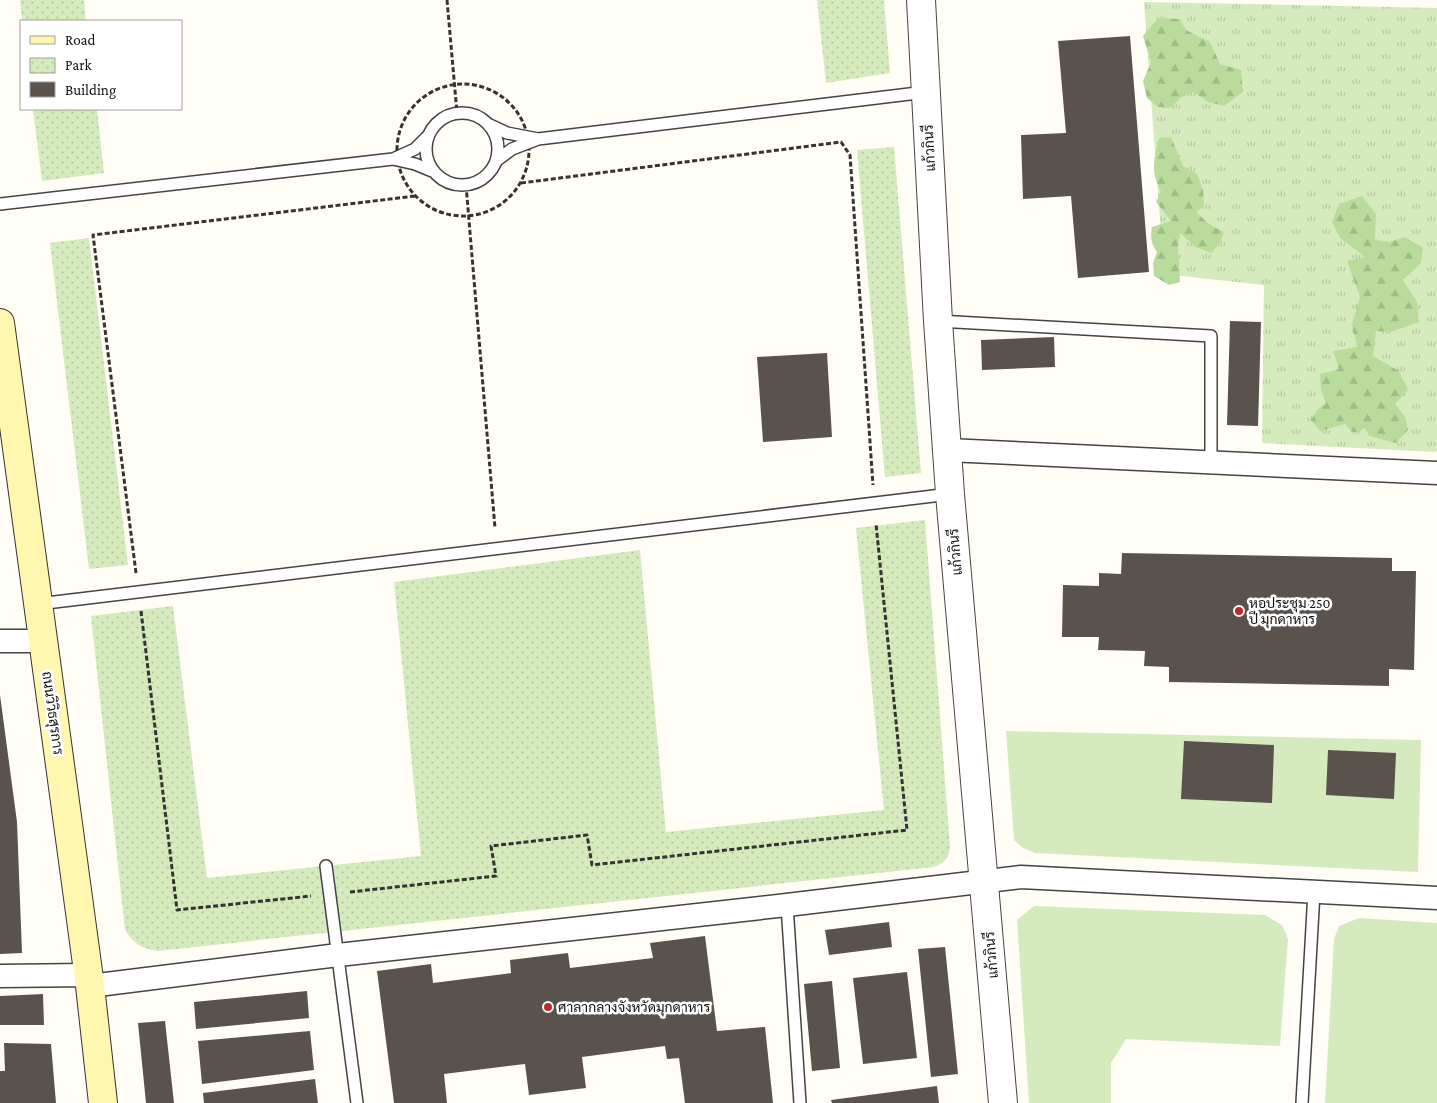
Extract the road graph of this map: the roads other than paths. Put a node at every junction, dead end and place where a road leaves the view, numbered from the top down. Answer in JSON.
{"nodes":[{"id":1,"x":921,"y":0,"type":"edge"},
{"id":2,"x":926,"y":92,"type":"junction"},
{"id":3,"x":488,"y":124,"type":"junction"},
{"id":4,"x":428,"y":135,"type":"junction"},
{"id":5,"x":532,"y":139,"type":"junction"},
{"id":6,"x":396,"y":159,"type":"junction"},
{"id":7,"x":496,"y":161,"type":"junction"},
{"id":8,"x":432,"y":171,"type":"junction"},
{"id":9,"x":0,"y":204,"type":"edge"},
{"id":10,"x":938,"y":321,"type":"junction"},
{"id":11,"x":0,"y":323,"type":"edge"},
{"id":12,"x":948,"y":450,"type":"junction"},
{"id":13,"x":1211,"y":462,"type":"junction"},
{"id":14,"x":1437,"y":473,"type":"edge"},
{"id":15,"x":950,"y":494,"type":"junction"},
{"id":16,"x":38,"y":604,"type":"junction"},
{"id":17,"x":0,"y":641,"type":"edge"},
{"id":18,"x":44,"y":641,"type":"junction"},
{"id":19,"x":326,"y":866,"type":"dead end"},
{"id":20,"x":985,"y":882,"type":"junction"},
{"id":21,"x":1314,"y":892,"type":"junction"},
{"id":22,"x":1437,"y":898,"type":"edge"},
{"id":23,"x":787,"y":905,"type":"junction"},
{"id":24,"x":338,"y":955,"type":"junction"},
{"id":25,"x":0,"y":976,"type":"edge"},
{"id":26,"x":89,"y":980,"type":"junction"},
{"id":27,"x":103,"y":1103,"type":"edge"},
{"id":28,"x":357,"y":1103,"type":"edge"},
{"id":29,"x":800,"y":1103,"type":"edge"},
{"id":30,"x":1003,"y":1103,"type":"edge"},
{"id":31,"x":1302,"y":1103,"type":"edge"}],
"edges":[{"from":1,"to":2,"type":"street","name":"แก้วกินรี"},
{"from":2,"to":5,"type":"lane"},
{"from":2,"to":10,"type":"street","name":"แก้วกินรี"},
{"from":3,"to":4,"type":"lane"},
{"from":3,"to":5,"type":"lane"},
{"from":3,"to":7,"type":"lane"},
{"from":4,"to":6,"type":"lane"},
{"from":4,"to":8,"type":"lane"},
{"from":5,"to":7,"type":"lane"},
{"from":6,"to":8,"type":"lane"},
{"from":6,"to":9,"type":"lane"},
{"from":7,"to":8,"type":"lane"},
{"from":10,"to":12,"type":"street","name":"แก้วกินรี"},
{"from":10,"to":13,"type":"lane"},
{"from":11,"to":16,"type":"main road","name":"ถนนวิวิธสุรการ"},
{"from":12,"to":13,"type":"street"},
{"from":12,"to":15,"type":"street","name":"แก้วกินรี"},
{"from":13,"to":14,"type":"street"},
{"from":15,"to":16,"type":"lane"},
{"from":15,"to":20,"type":"street","name":"แก้วกินรี"},
{"from":16,"to":18,"type":"main road","name":"ถนนวิวิธสุรการ"},
{"from":17,"to":18,"type":"street"},
{"from":18,"to":26,"type":"main road","name":"ถนนวิวิธสุรการ"},
{"from":19,"to":24,"type":"lane"},
{"from":20,"to":21,"type":"street"},
{"from":20,"to":23,"type":"street"},
{"from":20,"to":30,"type":"street","name":"แก้วกินรี"},
{"from":21,"to":22,"type":"street"},
{"from":21,"to":31,"type":"lane"},
{"from":23,"to":24,"type":"street"},
{"from":23,"to":29,"type":"lane"},
{"from":24,"to":26,"type":"street"},
{"from":24,"to":28,"type":"lane"},
{"from":25,"to":26,"type":"street"},
{"from":26,"to":27,"type":"main road","name":"ถนนวิวิธสุรการ"}]}
